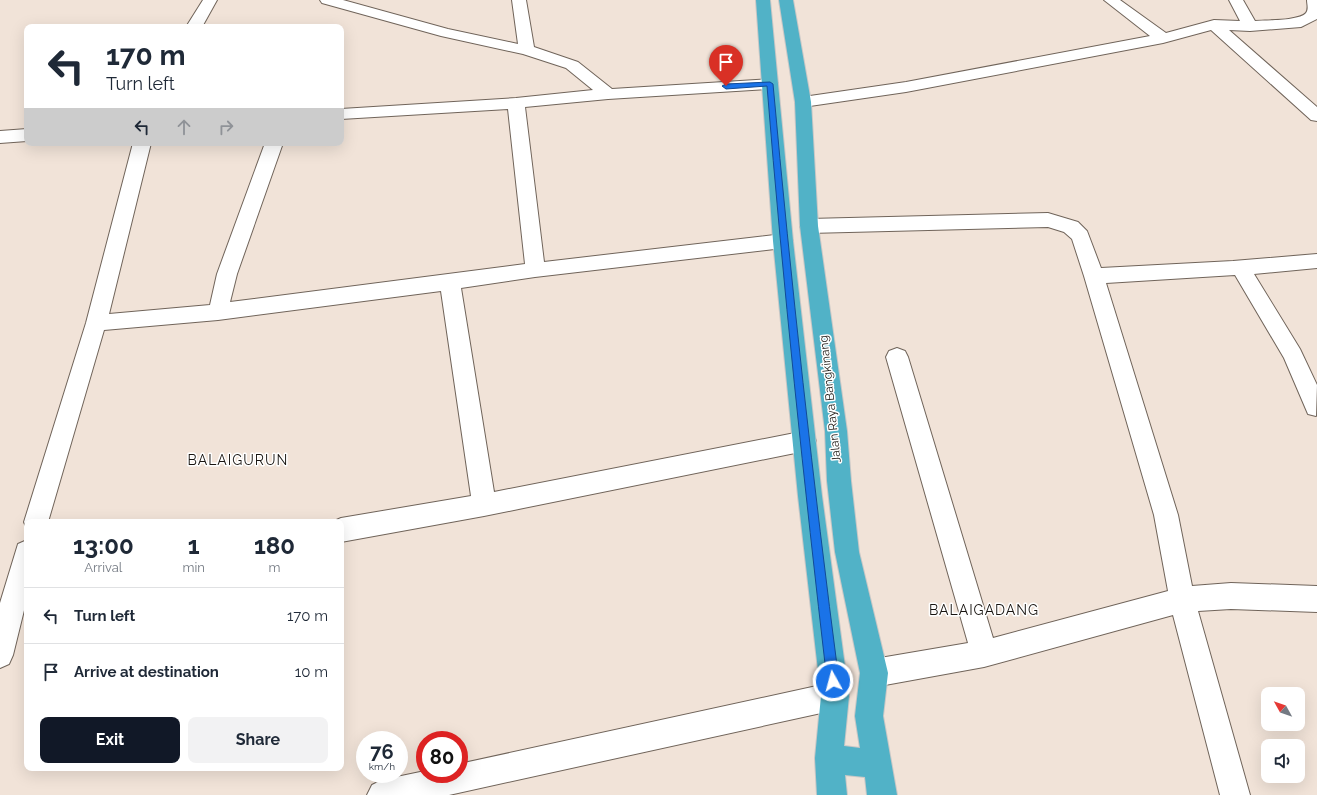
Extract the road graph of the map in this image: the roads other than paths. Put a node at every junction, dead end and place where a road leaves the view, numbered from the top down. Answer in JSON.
{"nodes":[{"id":1,"x":210,"y":0,"type":"edge"},
{"id":2,"x":327,"y":0,"type":"edge"},
{"id":3,"x":519,"y":0,"type":"edge"},
{"id":4,"x":763,"y":0,"type":"edge"},
{"id":5,"x":786,"y":0,"type":"edge"},
{"id":6,"x":1111,"y":0,"type":"edge"},
{"id":7,"x":1236,"y":0,"type":"edge"},
{"id":8,"x":1314,"y":0,"type":"edge"},
{"id":9,"x":196,"y":24,"type":"edge"},
{"id":10,"x":1214,"y":25,"type":"junction"},
{"id":11,"x":1250,"y":26,"type":"junction"},
{"id":12,"x":1163,"y":38,"type":"junction"},
{"id":13,"x":527,"y":50,"type":"junction"},
{"id":14,"x":770,"y":84,"type":"junction"},
{"id":15,"x":608,"y":94,"type":"junction"},
{"id":16,"x":803,"y":102,"type":"junction"},
{"id":17,"x":516,"y":103,"type":"junction"},
{"id":18,"x":344,"y":114,"type":"edge"},
{"id":19,"x":1317,"y":116,"type":"edge"},
{"id":20,"x":24,"y":135,"type":"edge"},
{"id":21,"x":0,"y":137,"type":"edge"},
{"id":22,"x":141,"y":146,"type":"edge"},
{"id":23,"x":273,"y":146,"type":"edge"},
{"id":24,"x":809,"y":226,"type":"junction"},
{"id":25,"x":783,"y":241,"type":"junction"},
{"id":26,"x":1317,"y":261,"type":"edge"},
{"id":27,"x":1240,"y":267,"type":"junction"},
{"id":28,"x":535,"y":270,"type":"junction"},
{"id":29,"x":1094,"y":276,"type":"junction"},
{"id":30,"x":450,"y":282,"type":"junction"},
{"id":31,"x":218,"y":312,"type":"junction"},
{"id":32,"x":96,"y":323,"type":"junction"},
{"id":33,"x":897,"y":357,"type":"dead end"},
{"id":34,"x":1316,"y":407,"type":"edge"},
{"id":35,"x":805,"y":441,"type":"junction"},
{"id":36,"x":484,"y":505,"type":"junction"},
{"id":37,"x":37,"y":519,"type":"edge"},
{"id":38,"x":344,"y":529,"type":"edge"},
{"id":39,"x":847,"y":552,"type":"junction"},
{"id":40,"x":24,"y":560,"type":"edge"},
{"id":41,"x":820,"y":577,"type":"junction"},
{"id":42,"x":15,"y":586,"type":"edge"},
{"id":43,"x":1317,"y":599,"type":"edge"},
{"id":44,"x":1182,"y":600,"type":"junction"},
{"id":45,"x":984,"y":654,"type":"junction"},
{"id":46,"x":0,"y":655,"type":"edge"},
{"id":47,"x":874,"y":673,"type":"junction"},
{"id":48,"x":835,"y":696,"type":"junction"},
{"id":49,"x":829,"y":758,"type":"junction"},
{"id":50,"x":878,"y":765,"type":"junction"},
{"id":51,"x":382,"y":795,"type":"edge"},
{"id":52,"x":832,"y":795,"type":"edge"},
{"id":53,"x":882,"y":795,"type":"edge"},
{"id":54,"x":1235,"y":795,"type":"edge"}],
"edges":[{"from":1,"to":9,"type":"street"},
{"from":2,"to":13,"type":"street"},
{"from":3,"to":13,"type":"street"},
{"from":4,"to":14,"type":"highway"},
{"from":5,"to":16,"type":"highway","name":"Jalan Raya Bangkinang"},
{"from":6,"to":12,"type":"street"},
{"from":7,"to":11,"type":"street"},
{"from":8,"to":11,"type":"street"},
{"from":10,"to":11,"type":"street"},
{"from":10,"to":12,"type":"street"},
{"from":10,"to":19,"type":"street"},
{"from":12,"to":16,"type":"street"},
{"from":13,"to":15,"type":"street"},
{"from":14,"to":15,"type":"street"},
{"from":14,"to":25,"type":"highway"},
{"from":15,"to":17,"type":"street"},
{"from":16,"to":24,"type":"highway","name":"Jalan Raya Bangkinang"},
{"from":17,"to":18,"type":"street"},
{"from":17,"to":28,"type":"street"},
{"from":20,"to":21,"type":"street"},
{"from":22,"to":32,"type":"street"},
{"from":23,"to":31,"type":"street"},
{"from":24,"to":29,"type":"street"},
{"from":24,"to":39,"type":"highway","name":"Jalan Raya Bangkinang"},
{"from":25,"to":28,"type":"street"},
{"from":25,"to":35,"type":"highway"},
{"from":26,"to":27,"type":"street"},
{"from":27,"to":29,"type":"street"},
{"from":27,"to":34,"type":"street"},
{"from":28,"to":30,"type":"street"},
{"from":29,"to":44,"type":"street"},
{"from":30,"to":31,"type":"street"},
{"from":30,"to":36,"type":"street"},
{"from":31,"to":32,"type":"street"},
{"from":32,"to":37,"type":"street"},
{"from":33,"to":45,"type":"street"},
{"from":35,"to":36,"type":"street"},
{"from":35,"to":41,"type":"highway"},
{"from":36,"to":38,"type":"street"},
{"from":39,"to":41,"type":"highway"},
{"from":39,"to":47,"type":"highway","name":"Jalan Raya Bangkinang"},
{"from":40,"to":42,"type":"street"},
{"from":41,"to":48,"type":"highway"},
{"from":42,"to":46,"type":"street"},
{"from":43,"to":44,"type":"street"},
{"from":44,"to":45,"type":"street"},
{"from":44,"to":54,"type":"street"},
{"from":45,"to":47,"type":"street"},
{"from":47,"to":50,"type":"highway","name":"Jalan Raya Bangkinang"},
{"from":48,"to":49,"type":"highway"},
{"from":48,"to":51,"type":"street"},
{"from":49,"to":50,"type":"highway"},
{"from":49,"to":52,"type":"highway"},
{"from":50,"to":53,"type":"highway","name":"Jalan Raya Bangkinang"}]}
